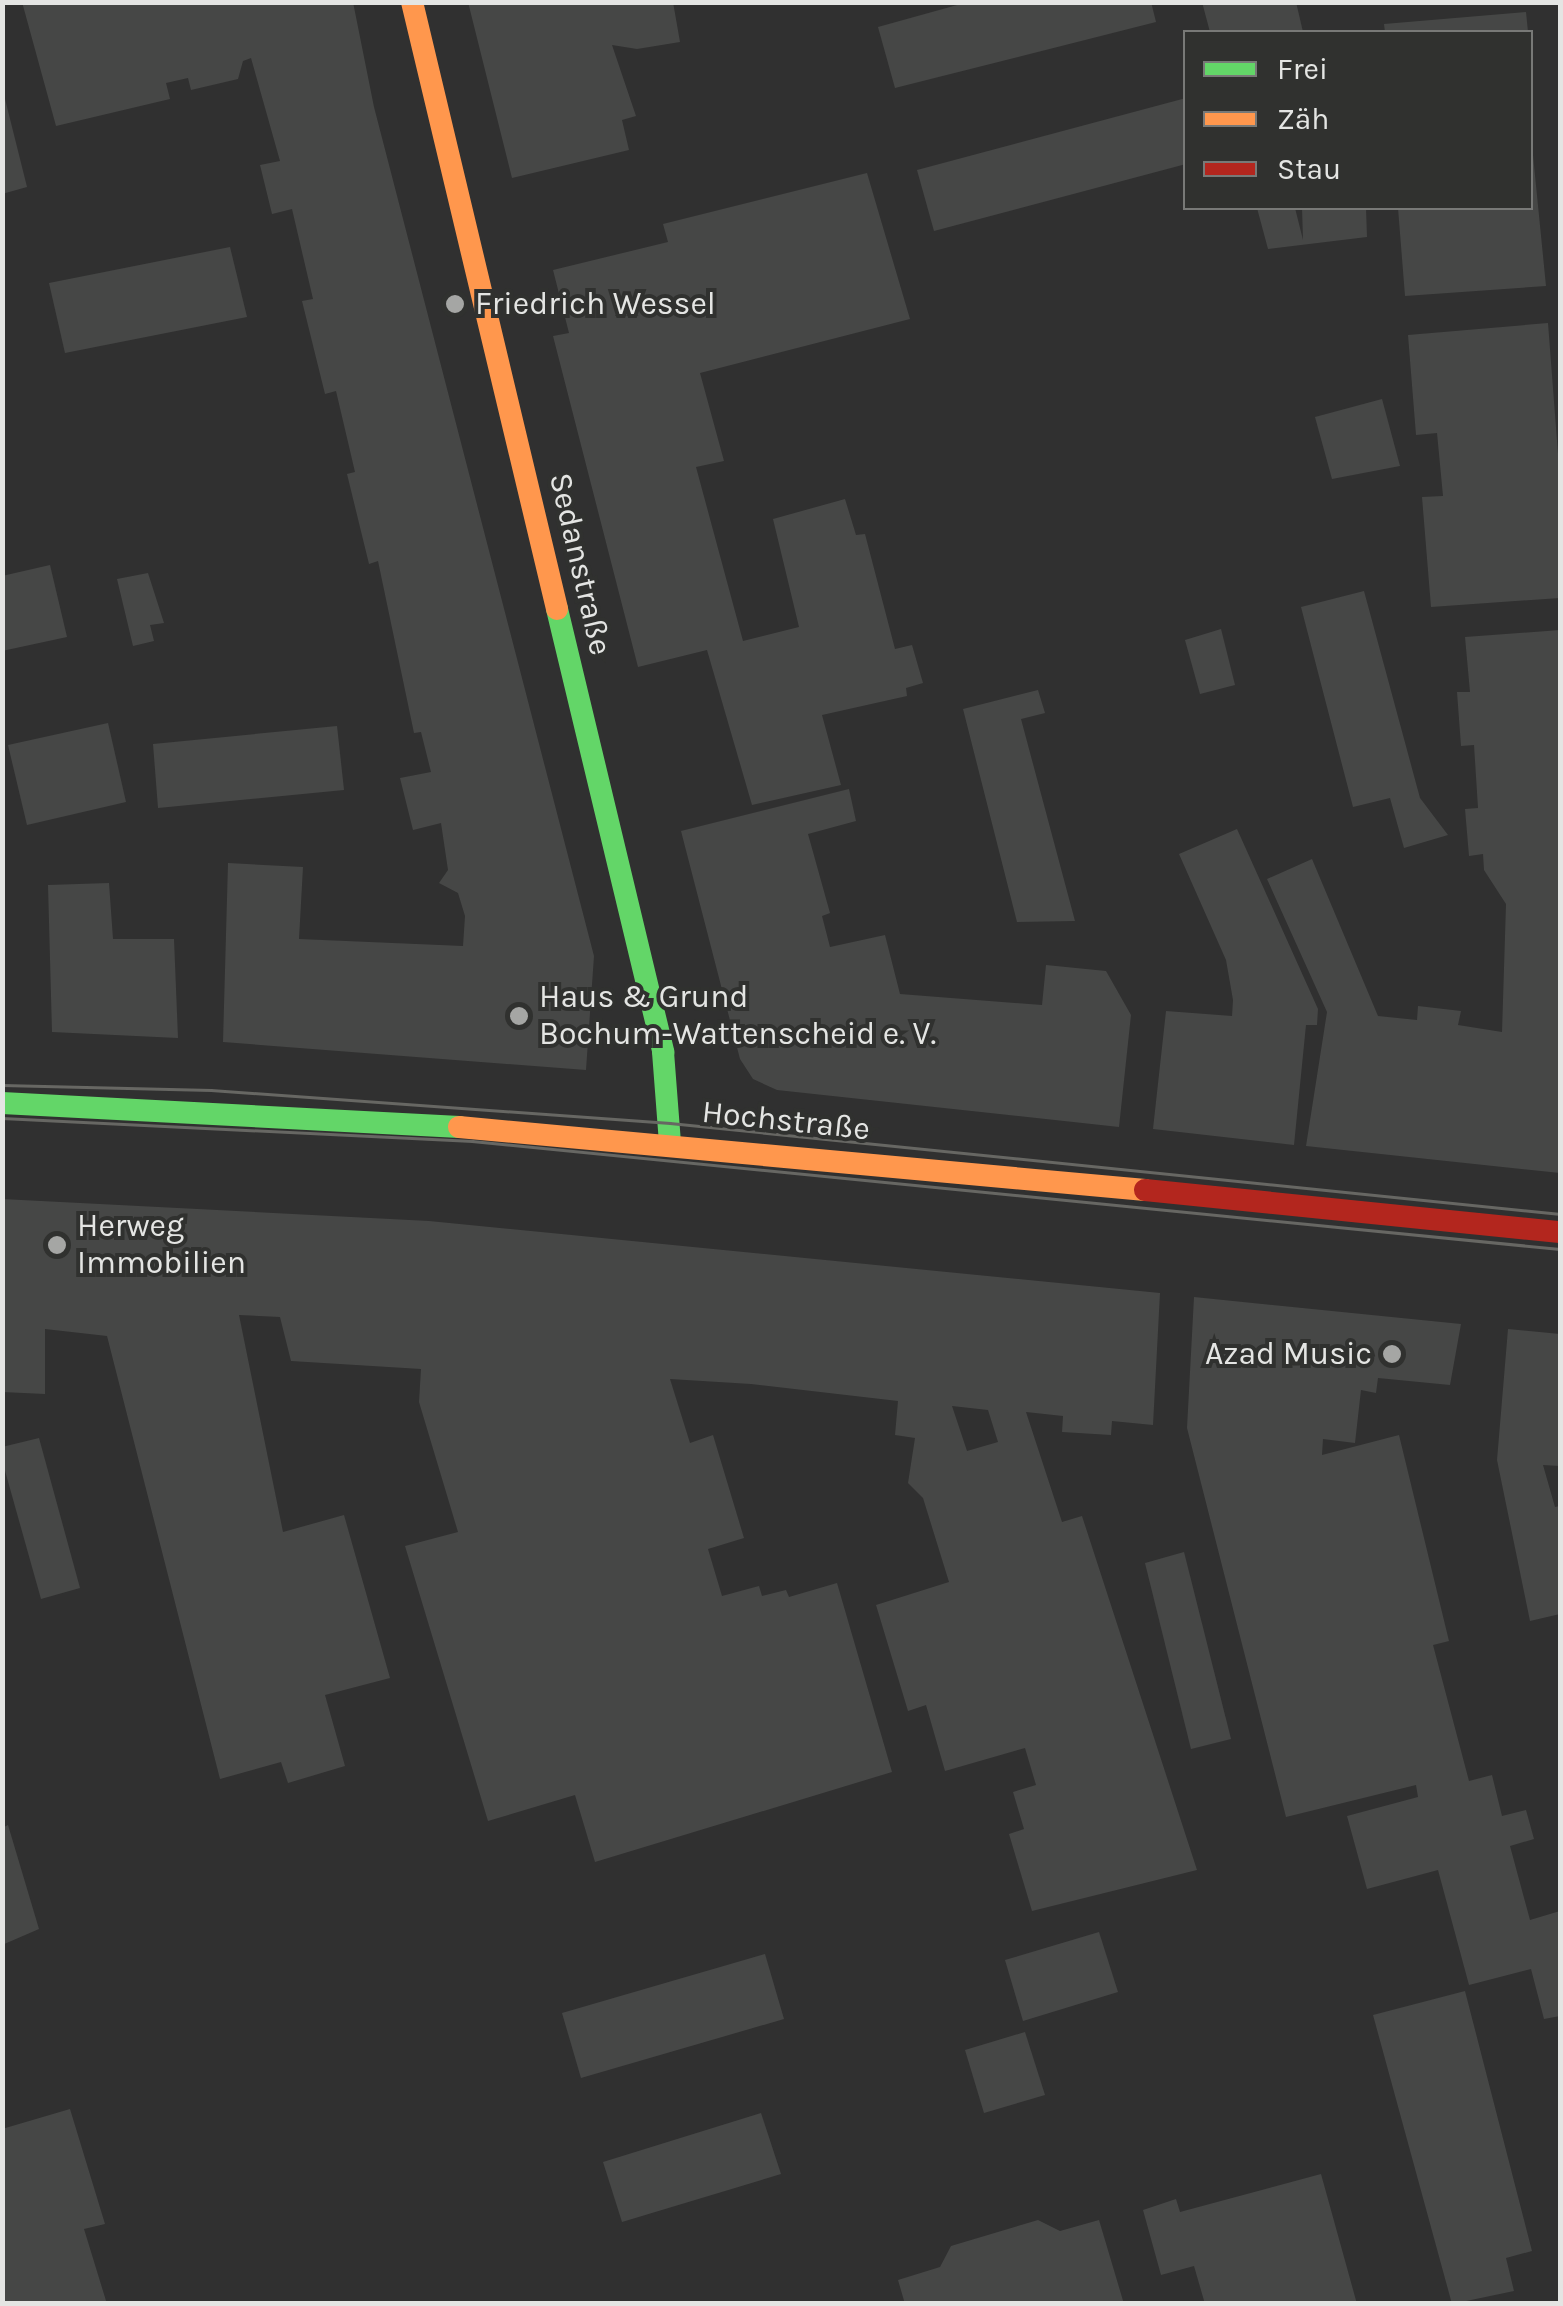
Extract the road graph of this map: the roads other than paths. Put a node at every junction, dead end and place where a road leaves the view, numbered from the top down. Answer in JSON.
{"nodes":[{"id":1,"x":412,"y":2,"type":"edge"},
{"id":2,"x":2,"y":1103,"type":"edge"},
{"id":3,"x":670,"y":1142,"type":"junction"},
{"id":4,"x":1560,"y":1232,"type":"edge"}],
"edges":[{"from":1,"to":3,"type":"street","name":"Sedanstraße"},
{"from":2,"to":3,"type":"street","name":"Hochstraße"},
{"from":3,"to":4,"type":"street","name":"Hochstraße"}]}
